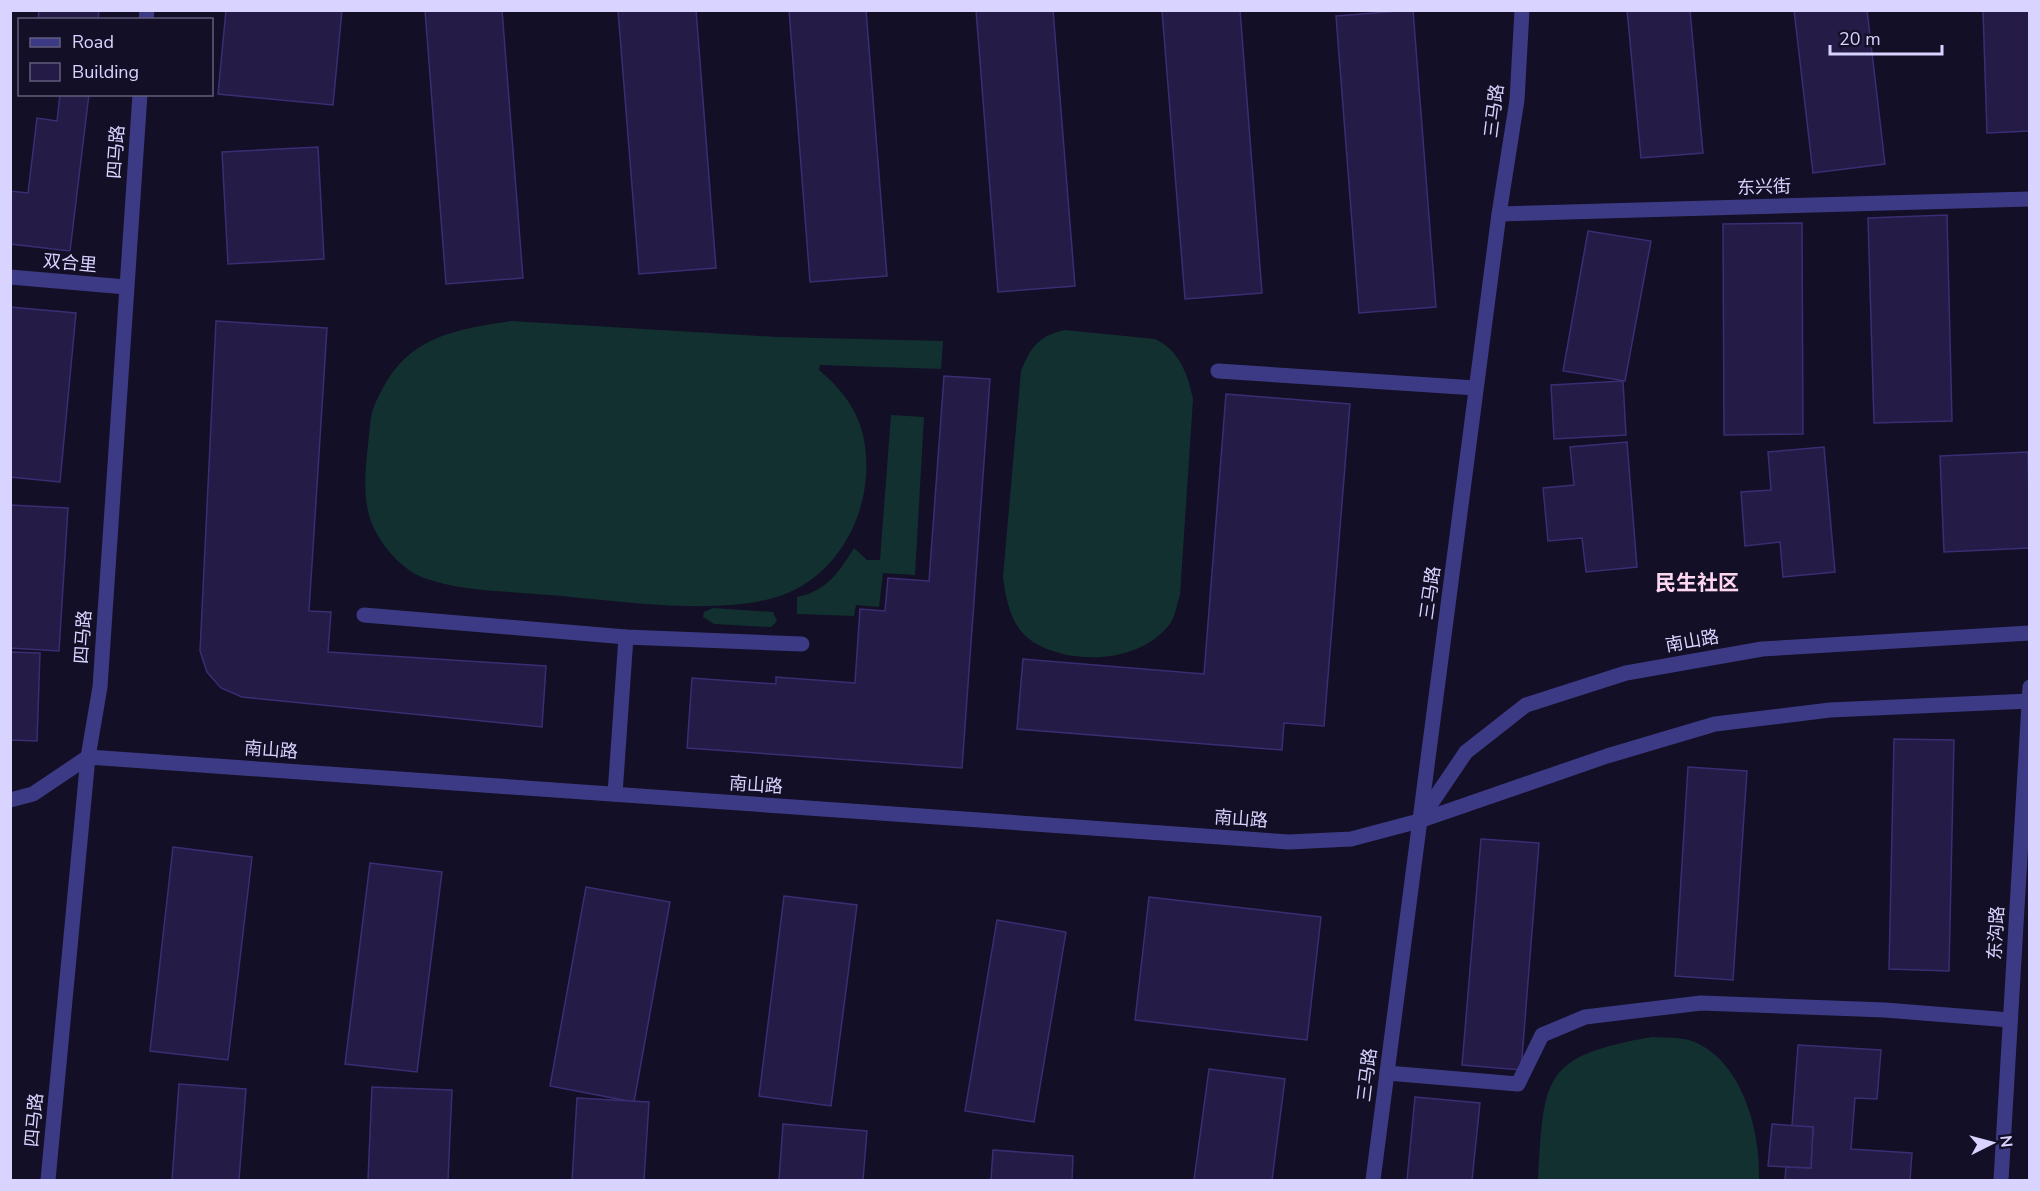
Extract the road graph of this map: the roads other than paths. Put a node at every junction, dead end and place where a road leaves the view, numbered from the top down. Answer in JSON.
{"nodes":[{"id":1,"x":1522,"y":10,"type":"edge"},
{"id":2,"x":140,"y":96,"type":"edge"},
{"id":3,"x":2030,"y":199,"type":"edge"},
{"id":4,"x":1499,"y":214,"type":"junction"},
{"id":5,"x":10,"y":277,"type":"edge"},
{"id":6,"x":126,"y":287,"type":"junction"},
{"id":7,"x":1218,"y":371,"type":"dead end"},
{"id":8,"x":1476,"y":388,"type":"junction"},
{"id":9,"x":364,"y":615,"type":"dead end"},
{"id":10,"x":2030,"y":633,"type":"edge"},
{"id":11,"x":626,"y":637,"type":"junction"},
{"id":12,"x":802,"y":644,"type":"dead end"},
{"id":13,"x":2030,"y":687,"type":"edge"},
{"id":14,"x":2029,"y":701,"type":"edge"},
{"id":15,"x":88,"y":757,"type":"junction"},
{"id":16,"x":615,"y":794,"type":"junction"},
{"id":17,"x":10,"y":800,"type":"edge"},
{"id":18,"x":1419,"y":821,"type":"junction"},
{"id":19,"x":2010,"y":1020,"type":"junction"},
{"id":20,"x":1387,"y":1073,"type":"junction"},
{"id":21,"x":48,"y":1180,"type":"edge"},
{"id":22,"x":1373,"y":1180,"type":"edge"},
{"id":23,"x":2001,"y":1180,"type":"edge"}],
"edges":[{"from":1,"to":4,"type":"street","name":"三马路"},
{"from":2,"to":6,"type":"street","name":"四马路"},
{"from":3,"to":4,"type":"street","name":"东兴街"},
{"from":4,"to":8,"type":"street","name":"三马路"},
{"from":5,"to":6,"type":"street","name":"双合里"},
{"from":6,"to":15,"type":"street","name":"四马路"},
{"from":7,"to":8,"type":"street"},
{"from":8,"to":18,"type":"street","name":"三马路"},
{"from":9,"to":11,"type":"street"},
{"from":10,"to":18,"type":"street","name":"南山路"},
{"from":11,"to":12,"type":"street"},
{"from":11,"to":16,"type":"street"},
{"from":13,"to":14,"type":"street","name":"东沟路"},
{"from":14,"to":18,"type":"street","name":"南山路"},
{"from":14,"to":19,"type":"street","name":"东沟路"},
{"from":15,"to":16,"type":"street","name":"南山路"},
{"from":15,"to":17,"type":"street"},
{"from":15,"to":21,"type":"street","name":"四马路"},
{"from":16,"to":18,"type":"street","name":"南山路"},
{"from":18,"to":20,"type":"street","name":"三马路"},
{"from":19,"to":20,"type":"street"},
{"from":19,"to":23,"type":"street","name":"东沟路"},
{"from":20,"to":22,"type":"street","name":"三马路"}]}
